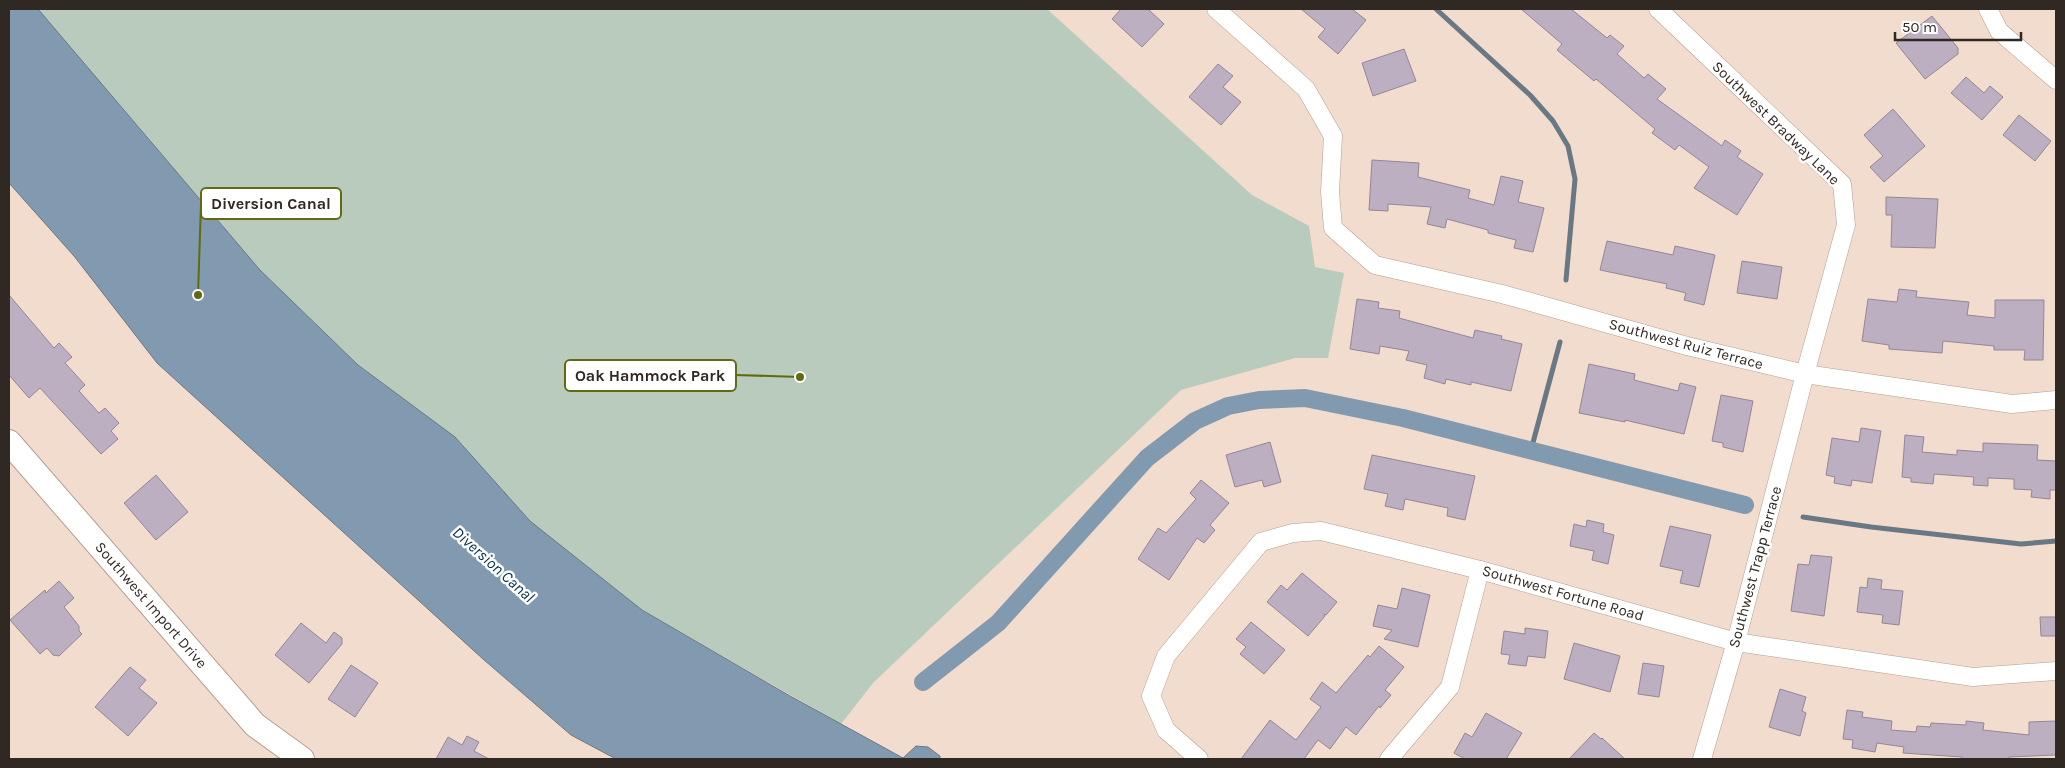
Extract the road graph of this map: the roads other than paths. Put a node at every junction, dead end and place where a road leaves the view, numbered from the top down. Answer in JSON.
{"nodes":[{"id":1,"x":1216,"y":9,"type":"edge"},
{"id":2,"x":1658,"y":9,"type":"edge"},
{"id":3,"x":1988,"y":9,"type":"edge"},
{"id":4,"x":2056,"y":80,"type":"edge"},
{"id":5,"x":1805,"y":374,"type":"junction"},
{"id":6,"x":2056,"y":400,"type":"edge"},
{"id":7,"x":9,"y":442,"type":"edge"},
{"id":8,"x":1480,"y":570,"type":"junction"},
{"id":9,"x":1736,"y":642,"type":"junction"},
{"id":10,"x":2056,"y":671,"type":"edge"},
{"id":11,"x":302,"y":759,"type":"edge"},
{"id":12,"x":1200,"y":759,"type":"edge"},
{"id":13,"x":1388,"y":759,"type":"edge"},
{"id":14,"x":1702,"y":759,"type":"edge"}],
"edges":[{"from":1,"to":5,"type":"street","name":"Southwest Ruiz Terrace"},
{"from":2,"to":5,"type":"street","name":"Southwest Bradway Lane"},
{"from":3,"to":4,"type":"street"},
{"from":5,"to":6,"type":"street","name":"Southwest Ruiz Terrace"},
{"from":5,"to":9,"type":"street","name":"Southwest Trapp Terrace"},
{"from":7,"to":11,"type":"street","name":"Southwest Import Drive"},
{"from":8,"to":9,"type":"street","name":"Southwest Fortune Road"},
{"from":8,"to":12,"type":"street","name":"Southwest Fortune Road"},
{"from":8,"to":13,"type":"street"},
{"from":9,"to":10,"type":"street","name":"Southwest Fortune Road"},
{"from":9,"to":14,"type":"street","name":"Southwest Trapp Terrace"}]}
